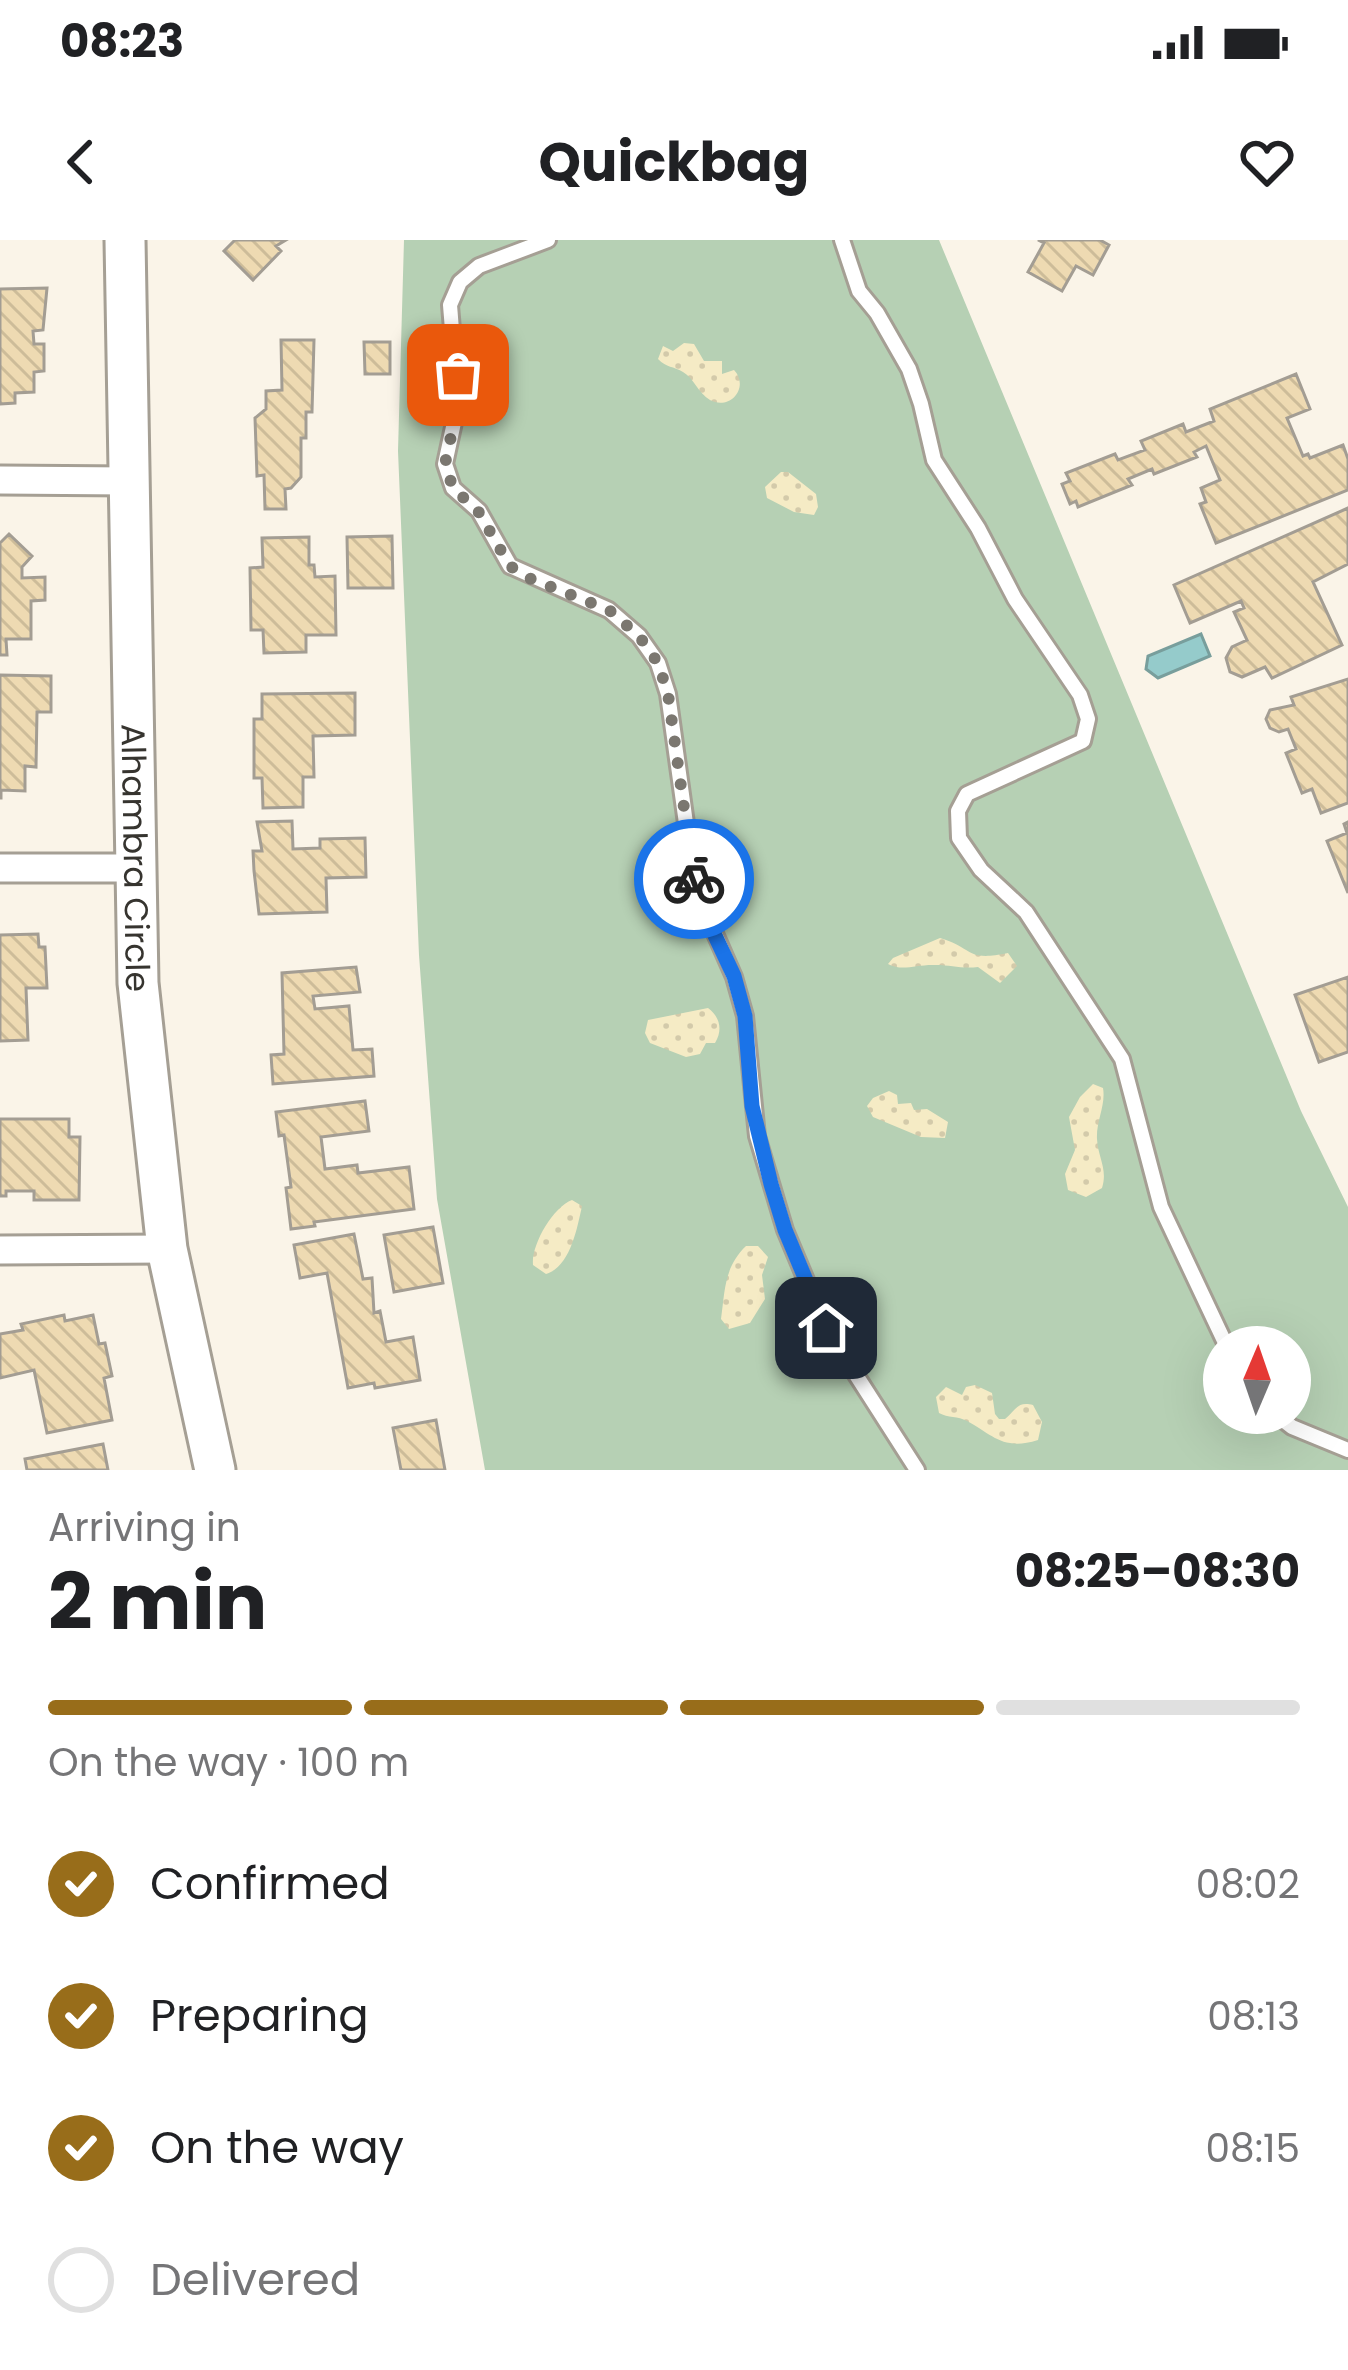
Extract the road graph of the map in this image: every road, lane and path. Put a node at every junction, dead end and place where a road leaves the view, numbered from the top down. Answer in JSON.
{"nodes":[{"id":1,"x":125,"y":240,"type":"edge"},
{"id":2,"x":548,"y":240,"type":"edge"},
{"id":3,"x":842,"y":240,"type":"edge"},
{"id":4,"x":0,"y":480,"type":"edge"},
{"id":5,"x":129,"y":481,"type":"junction"},
{"id":6,"x":0,"y":868,"type":"edge"},
{"id":7,"x":135,"y":868,"type":"junction"},
{"id":8,"x":167,"y":1249,"type":"junction"},
{"id":9,"x":0,"y":1250,"type":"edge"},
{"id":10,"x":1216,"y":1326,"type":"edge"},
{"id":11,"x":1309,"y":1434,"type":"edge"},
{"id":12,"x":1348,"y":1450,"type":"edge"},
{"id":13,"x":215,"y":1470,"type":"edge"},
{"id":14,"x":917,"y":1470,"type":"edge"}],
"edges":[{"from":1,"to":5,"type":"street","name":"Alhambra Circle"},
{"from":2,"to":14,"type":"lane"},
{"from":3,"to":10,"type":"lane"},
{"from":4,"to":5,"type":"street"},
{"from":5,"to":7,"type":"street","name":"Alhambra Circle"},
{"from":6,"to":7,"type":"street"},
{"from":7,"to":8,"type":"street","name":"Alhambra Circle"},
{"from":8,"to":9,"type":"street"},
{"from":8,"to":13,"type":"street","name":"Alhambra Circle"},
{"from":11,"to":12,"type":"lane"}]}
